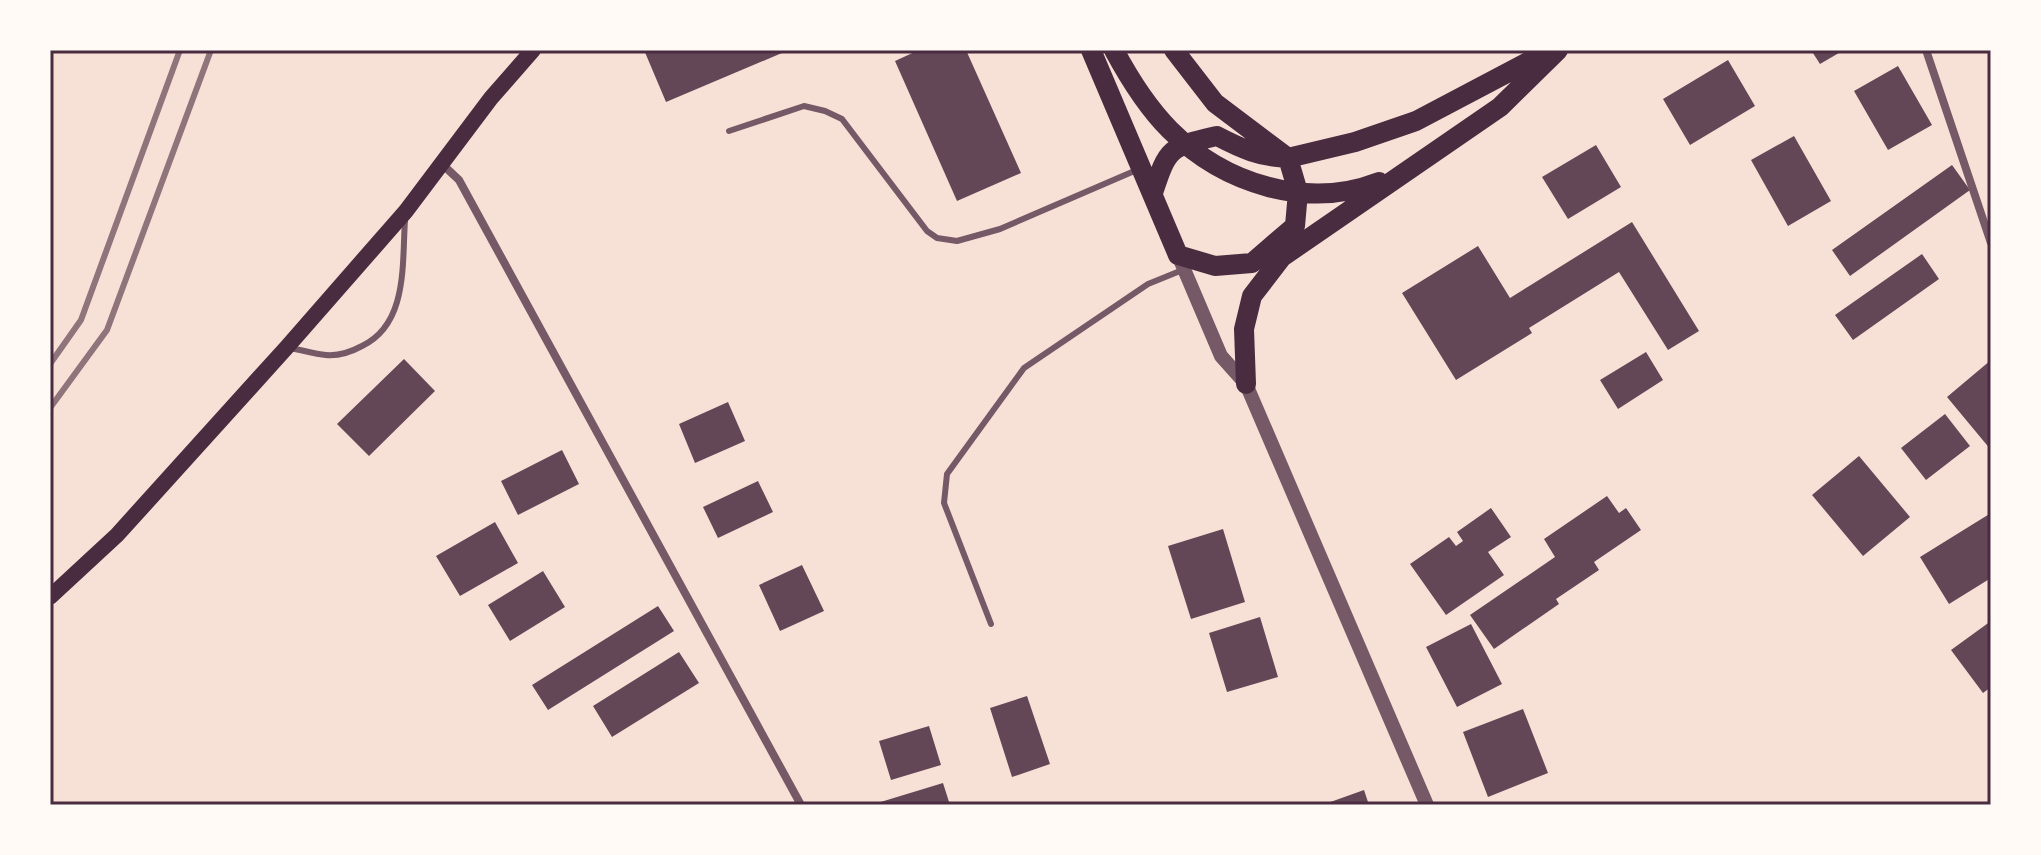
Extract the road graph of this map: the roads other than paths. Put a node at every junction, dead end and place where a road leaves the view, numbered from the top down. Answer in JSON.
{"nodes":[{"id":1,"x":533,"y":50,"type":"edge"},
{"id":2,"x":1091,"y":50,"type":"edge"},
{"id":3,"x":1114,"y":50,"type":"edge"},
{"id":4,"x":1174,"y":50,"type":"edge"},
{"id":5,"x":1550,"y":50,"type":"edge"},
{"id":6,"x":1558,"y":50,"type":"edge"},
{"id":7,"x":1926,"y":50,"type":"edge"},
{"id":8,"x":729,"y":131,"type":"dead end"},
{"id":9,"x":1186,"y":143,"type":"junction"},
{"id":10,"x":1288,"y":158,"type":"junction"},
{"id":11,"x":442,"y":164,"type":"junction"},
{"id":12,"x":1142,"y":168,"type":"junction"},
{"id":13,"x":1412,"y":168,"type":"junction"},
{"id":14,"x":1298,"y":192,"type":"junction"},
{"id":15,"x":1153,"y":193,"type":"junction"},
{"id":16,"x":406,"y":211,"type":"junction"},
{"id":17,"x":1991,"y":243,"type":"edge"},
{"id":18,"x":1282,"y":257,"type":"junction"},
{"id":19,"x":1182,"y":262,"type":"junction"},
{"id":20,"x":1252,"y":263,"type":"junction"},
{"id":21,"x":287,"y":347,"type":"junction"},
{"id":22,"x":1246,"y":384,"type":"junction"},
{"id":23,"x":54,"y":586,"type":"edge"},
{"id":24,"x":991,"y":624,"type":"dead end"},
{"id":25,"x":801,"y":805,"type":"edge"},
{"id":26,"x":1427,"y":805,"type":"edge"}],
"edges":[{"from":1,"to":11,"type":"main road"},
{"from":2,"to":12,"type":"main road"},
{"from":3,"to":9,"type":"main road"},
{"from":4,"to":10,"type":"main road"},
{"from":5,"to":10,"type":"main road"},
{"from":6,"to":13,"type":"main road"},
{"from":7,"to":17,"type":"street"},
{"from":8,"to":12,"type":"lane"},
{"from":9,"to":10,"type":"main road"},
{"from":9,"to":14,"type":"main road"},
{"from":9,"to":15,"type":"main road"},
{"from":10,"to":14,"type":"main road"},
{"from":11,"to":16,"type":"main road"},
{"from":11,"to":25,"type":"street"},
{"from":12,"to":15,"type":"main road"},
{"from":13,"to":14,"type":"main road"},
{"from":13,"to":18,"type":"main road"},
{"from":14,"to":20,"type":"main road"},
{"from":15,"to":19,"type":"main road"},
{"from":16,"to":21,"type":"main road"},
{"from":16,"to":21,"type":"lane"},
{"from":18,"to":20,"type":"main road"},
{"from":18,"to":22,"type":"main road"},
{"from":19,"to":20,"type":"main road"},
{"from":19,"to":22,"type":"street"},
{"from":19,"to":24,"type":"lane"},
{"from":21,"to":23,"type":"main road"},
{"from":22,"to":26,"type":"street"}]}
